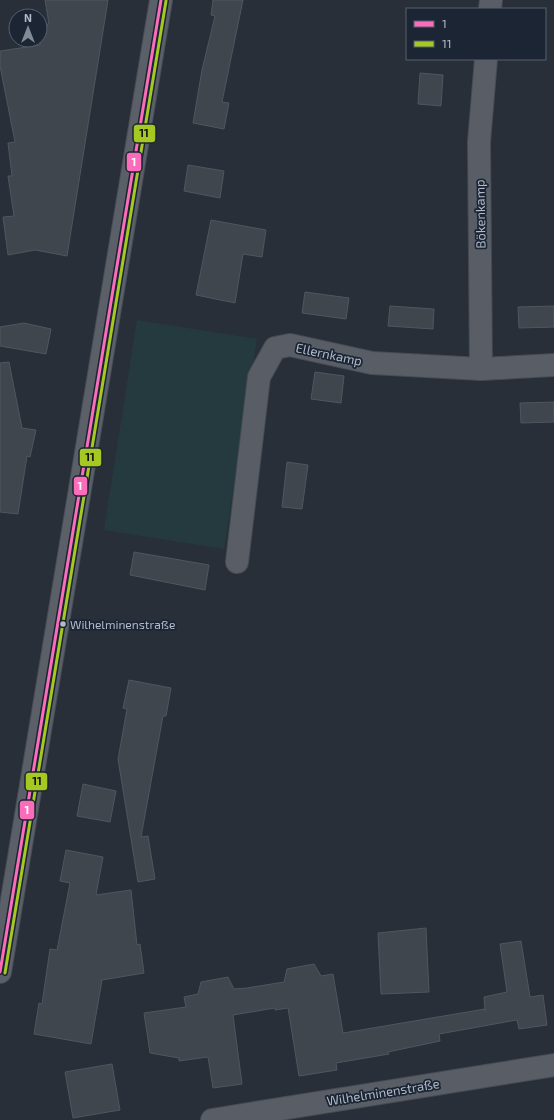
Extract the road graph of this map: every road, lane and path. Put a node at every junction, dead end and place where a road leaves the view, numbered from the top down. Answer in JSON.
{"nodes":[{"id":1,"x":161,"y":0,"type":"edge"},
{"id":2,"x":486,"y":60,"type":"edge"},
{"id":3,"x":554,"y":365,"type":"edge"},
{"id":4,"x":481,"y":369,"type":"junction"},
{"id":5,"x":237,"y":562,"type":"dead end"},
{"id":6,"x":0,"y":972,"type":"edge"},
{"id":7,"x":554,"y":1065,"type":"edge"},
{"id":8,"x":212,"y":1120,"type":"edge"}],
"edges":[{"from":1,"to":6,"type":"main road"},
{"from":2,"to":4,"type":"street","name":"Bökenkamp"},
{"from":3,"to":4,"type":"street","name":"Ellernkamp"},
{"from":4,"to":5,"type":"street","name":"Ellernkamp"},
{"from":7,"to":8,"type":"street","name":"Wilhelminenstraße"}]}
